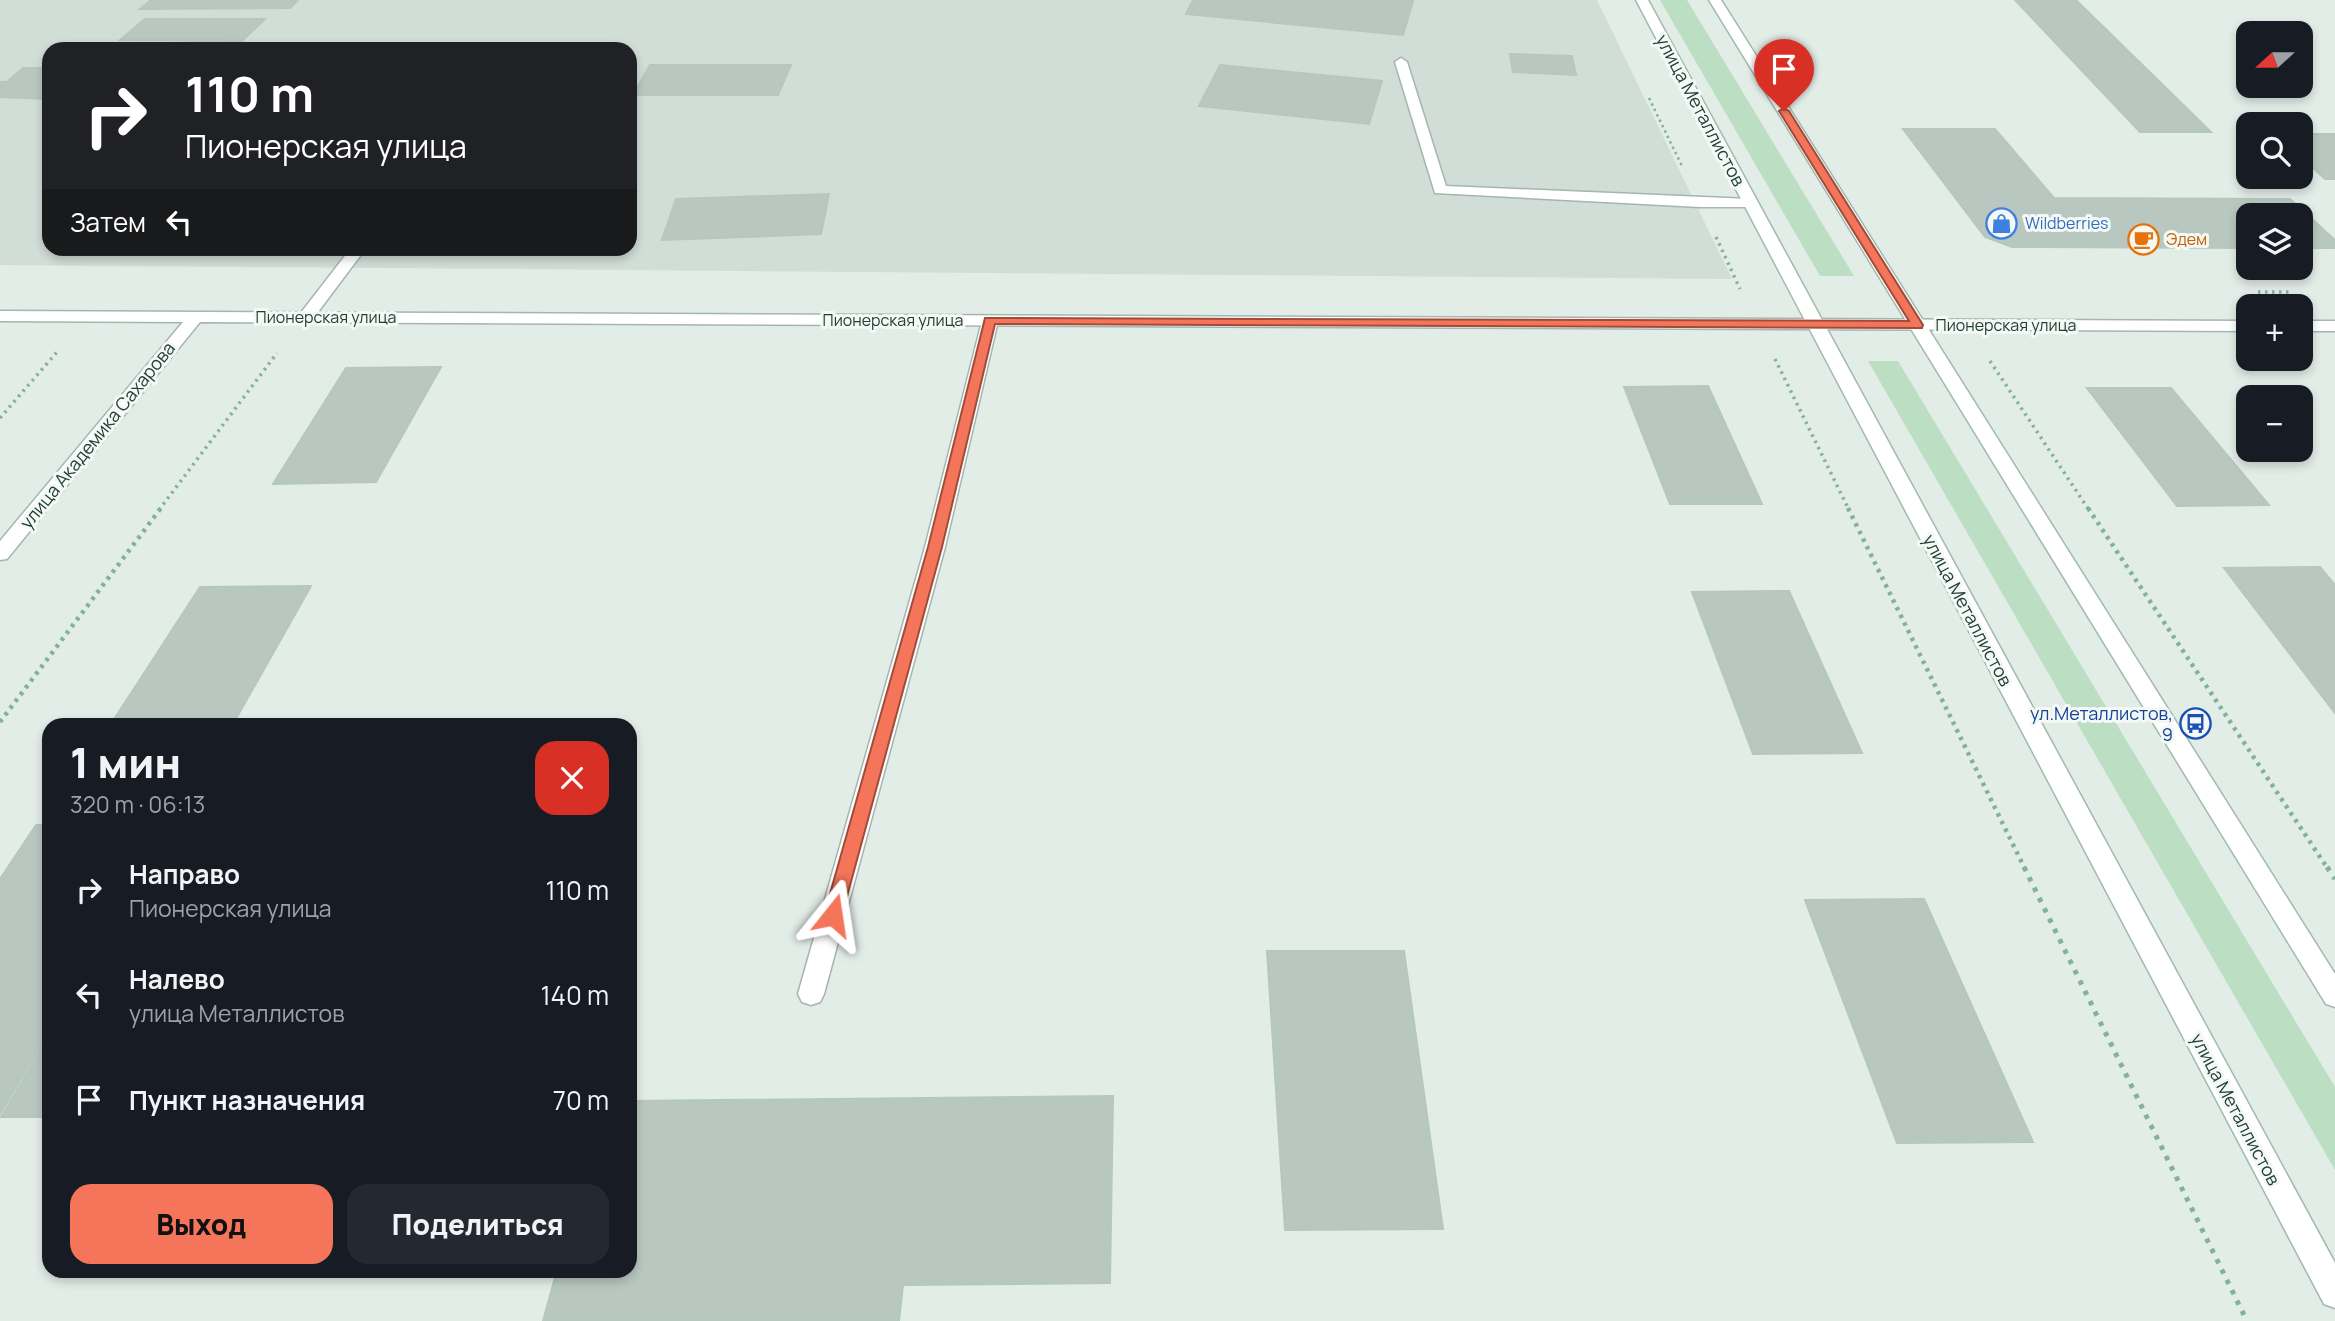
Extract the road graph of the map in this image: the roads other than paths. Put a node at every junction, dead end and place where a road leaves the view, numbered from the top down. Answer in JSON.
{"nodes":[{"id":1,"x":1642,"y":0,"type":"edge"},
{"id":2,"x":1715,"y":0,"type":"edge"},
{"id":3,"x":1401,"y":62,"type":"dead end"},
{"id":4,"x":1750,"y":203,"type":"junction"},
{"id":5,"x":353,"y":256,"type":"edge"},
{"id":6,"x":0,"y":316,"type":"edge"},
{"id":7,"x":195,"y":317,"type":"junction"},
{"id":8,"x":306,"y":317,"type":"junction"},
{"id":9,"x":990,"y":321,"type":"junction"},
{"id":10,"x":1815,"y":325,"type":"junction"},
{"id":11,"x":1917,"y":325,"type":"junction"},
{"id":12,"x":2236,"y":326,"type":"edge"},
{"id":13,"x":2313,"y":326,"type":"edge"},
{"id":14,"x":2335,"y":326,"type":"edge"},
{"id":15,"x":0,"y":554,"type":"edge"},
{"id":16,"x":811,"y":994,"type":"dead end"},
{"id":17,"x":2335,"y":996,"type":"edge"},
{"id":18,"x":2335,"y":1293,"type":"edge"}],
"edges":[{"from":1,"to":4,"type":"street","name":"улица Металлистов"},
{"from":2,"to":11,"type":"street"},
{"from":3,"to":4,"type":"street"},
{"from":4,"to":10,"type":"street","name":"улица Металлистов"},
{"from":5,"to":8,"type":"street"},
{"from":6,"to":7,"type":"street","name":"Пионерская улица"},
{"from":7,"to":8,"type":"street","name":"Пионерская улица"},
{"from":7,"to":15,"type":"street","name":"улица Академика Сахарова"},
{"from":8,"to":9,"type":"street","name":"Пионерская улица"},
{"from":9,"to":10,"type":"street","name":"Пионерская улица"},
{"from":9,"to":16,"type":"street"},
{"from":10,"to":11,"type":"street","name":"Пионерская улица"},
{"from":10,"to":18,"type":"street","name":"улица Металлистов"},
{"from":11,"to":12,"type":"street","name":"Пионерская улица"},
{"from":11,"to":17,"type":"street"},
{"from":13,"to":14,"type":"street"}]}
